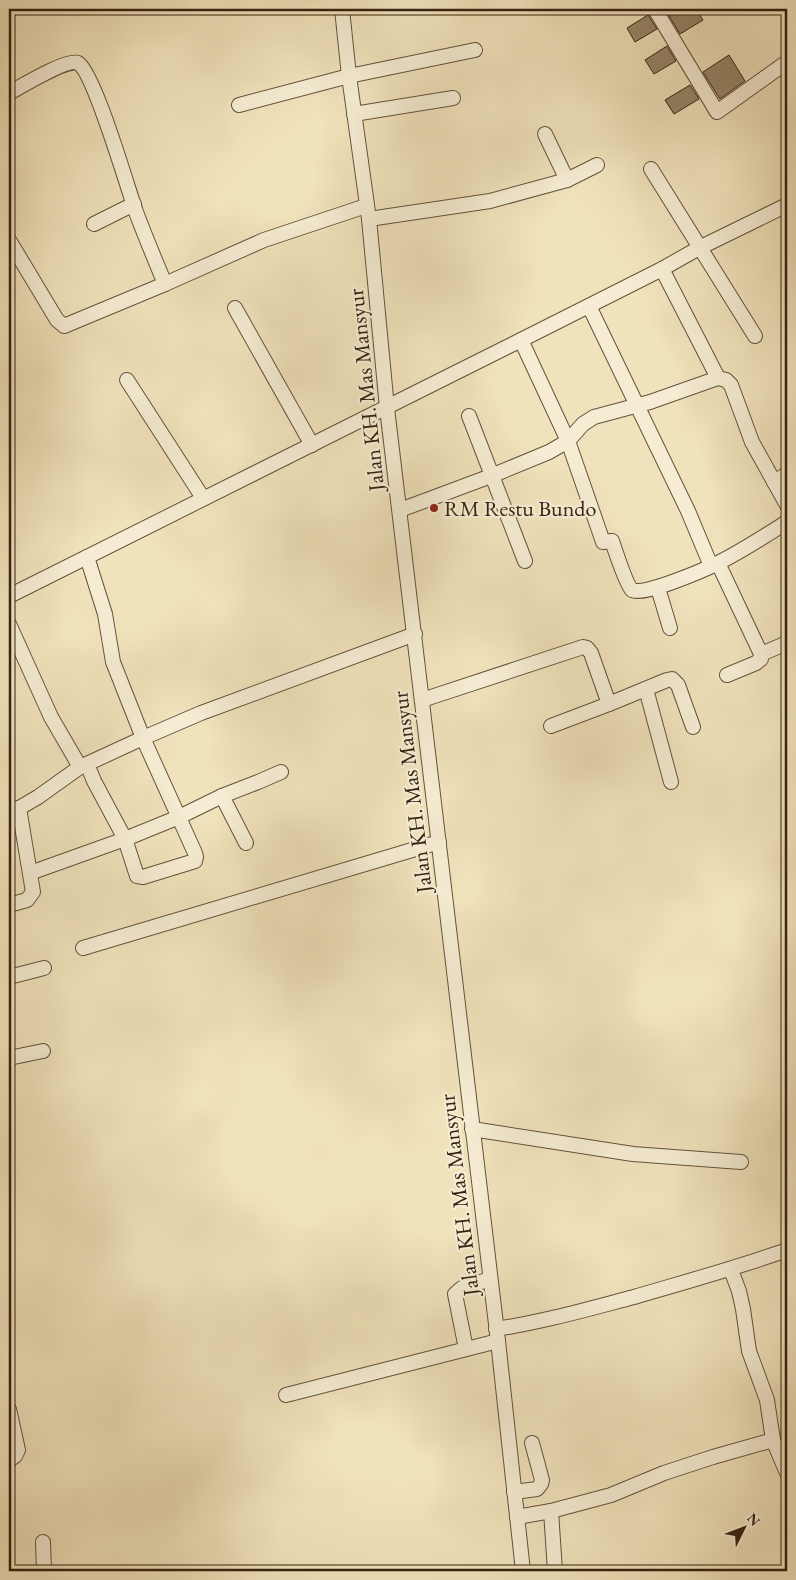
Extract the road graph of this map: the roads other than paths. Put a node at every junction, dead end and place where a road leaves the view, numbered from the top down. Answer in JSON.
{"nodes":[{"id":1,"x":342,"y":9,"type":"edge"},
{"id":2,"x":656,"y":10,"type":"dead end"},
{"id":3,"x":475,"y":50,"type":"dead end"},
{"id":4,"x":787,"y":62,"type":"edge"},
{"id":5,"x":350,"y":76,"type":"junction"},
{"id":6,"x":9,"y":93,"type":"edge"},
{"id":7,"x":453,"y":98,"type":"dead end"},
{"id":8,"x":239,"y":105,"type":"dead end"},
{"id":9,"x":354,"y":114,"type":"junction"},
{"id":10,"x":545,"y":134,"type":"dead end"},
{"id":11,"x":597,"y":165,"type":"dead end"},
{"id":12,"x":651,"y":169,"type":"dead end"},
{"id":13,"x":567,"y":180,"type":"junction"},
{"id":14,"x":134,"y":204,"type":"junction"},
{"id":15,"x":787,"y":205,"type":"edge"},
{"id":16,"x":368,"y":212,"type":"junction"},
{"id":17,"x":94,"y":224,"type":"dead end"},
{"id":18,"x":9,"y":240,"type":"edge"},
{"id":19,"x":699,"y":248,"type":"junction"},
{"id":20,"x":662,"y":269,"type":"junction"},
{"id":21,"x":165,"y":284,"type":"junction"},
{"id":22,"x":589,"y":306,"type":"junction"},
{"id":23,"x":235,"y":308,"type":"dead end"},
{"id":24,"x":755,"y":336,"type":"dead end"},
{"id":25,"x":522,"y":340,"type":"junction"},
{"id":26,"x":718,"y":378,"type":"junction"},
{"id":27,"x":127,"y":380,"type":"dead end"},
{"id":28,"x":636,"y":406,"type":"junction"},
{"id":29,"x":387,"y":408,"type":"junction"},
{"id":30,"x":469,"y":416,"type":"dead end"},
{"id":31,"x":568,"y":441,"type":"junction"},
{"id":32,"x":312,"y":445,"type":"junction"},
{"id":33,"x":787,"y":474,"type":"edge"},
{"id":34,"x":491,"y":476,"type":"junction"},
{"id":35,"x":774,"y":482,"type":"junction"},
{"id":36,"x":203,"y":498,"type":"junction"},
{"id":37,"x":787,"y":506,"type":"edge"},
{"id":38,"x":400,"y":510,"type":"junction"},
{"id":39,"x":787,"y":522,"type":"edge"},
{"id":40,"x":88,"y":557,"type":"junction"},
{"id":41,"x":525,"y":561,"type":"dead end"},
{"id":42,"x":714,"y":564,"type":"junction"},
{"id":43,"x":658,"y":588,"type":"junction"},
{"id":44,"x":9,"y":596,"type":"edge"},
{"id":45,"x":9,"y":624,"type":"edge"},
{"id":46,"x":670,"y":628,"type":"dead end"},
{"id":47,"x":414,"y":634,"type":"junction"},
{"id":48,"x":787,"y":643,"type":"edge"},
{"id":49,"x":761,"y":654,"type":"junction"},
{"id":50,"x":727,"y":675,"type":"dead end"},
{"id":51,"x":646,"y":689,"type":"junction"},
{"id":52,"x":422,"y":700,"type":"junction"},
{"id":53,"x":609,"y":704,"type":"junction"},
{"id":54,"x":551,"y":726,"type":"dead end"},
{"id":55,"x":693,"y":727,"type":"dead end"},
{"id":56,"x":143,"y":738,"type":"junction"},
{"id":57,"x":84,"y":766,"type":"junction"},
{"id":58,"x":281,"y":772,"type":"dead end"},
{"id":59,"x":671,"y":782,"type":"dead end"},
{"id":60,"x":222,"y":796,"type":"junction"},
{"id":61,"x":14,"y":811,"type":"edge"},
{"id":62,"x":179,"y":817,"type":"junction"},
{"id":63,"x":125,"y":839,"type":"junction"},
{"id":64,"x":439,"y":842,"type":"junction"},
{"id":65,"x":246,"y":844,"type":"dead end"},
{"id":66,"x":30,"y":873,"type":"junction"},
{"id":67,"x":9,"y":905,"type":"edge"},
{"id":68,"x":83,"y":948,"type":"dead end"},
{"id":69,"x":44,"y":968,"type":"dead end"},
{"id":70,"x":9,"y":977,"type":"edge"},
{"id":71,"x":43,"y":1051,"type":"dead end"},
{"id":72,"x":9,"y":1058,"type":"edge"},
{"id":73,"x":472,"y":1129,"type":"junction"},
{"id":74,"x":742,"y":1162,"type":"dead end"},
{"id":75,"x":787,"y":1250,"type":"edge"},
{"id":76,"x":731,"y":1270,"type":"junction"},
{"id":77,"x":490,"y":1279,"type":"junction"},
{"id":78,"x":497,"y":1335,"type":"junction"},
{"id":79,"x":466,"y":1349,"type":"junction"},
{"id":80,"x":286,"y":1394,"type":"dead end"},
{"id":81,"x":9,"y":1409,"type":"edge"},
{"id":82,"x":773,"y":1440,"type":"junction"},
{"id":83,"x":532,"y":1444,"type":"dead end"},
{"id":84,"x":9,"y":1460,"type":"edge"},
{"id":85,"x":787,"y":1473,"type":"edge"},
{"id":86,"x":514,"y":1492,"type":"junction"},
{"id":87,"x":551,"y":1511,"type":"junction"},
{"id":88,"x":517,"y":1518,"type":"junction"},
{"id":89,"x":43,"y":1542,"type":"dead end"},
{"id":90,"x":44,"y":1571,"type":"edge"},
{"id":91,"x":523,"y":1571,"type":"edge"},
{"id":92,"x":555,"y":1571,"type":"edge"}],
"edges":[{"from":1,"to":5,"type":"street","name":"Jalan KH. Mas Mansyur"},
{"from":2,"to":4,"type":"street"},
{"from":3,"to":5,"type":"street"},
{"from":5,"to":8,"type":"street"},
{"from":5,"to":9,"type":"street","name":"Jalan KH. Mas Mansyur"},
{"from":6,"to":14,"type":"street"},
{"from":7,"to":9,"type":"street"},
{"from":9,"to":16,"type":"street","name":"Jalan KH. Mas Mansyur"},
{"from":10,"to":13,"type":"street"},
{"from":11,"to":13,"type":"street"},
{"from":12,"to":19,"type":"street"},
{"from":13,"to":16,"type":"street"},
{"from":14,"to":17,"type":"street"},
{"from":14,"to":21,"type":"street"},
{"from":15,"to":19,"type":"street"},
{"from":16,"to":21,"type":"street"},
{"from":16,"to":29,"type":"street","name":"Jalan KH. Mas Mansyur"},
{"from":18,"to":21,"type":"street"},
{"from":19,"to":20,"type":"street"},
{"from":19,"to":24,"type":"street"},
{"from":20,"to":22,"type":"street"},
{"from":20,"to":26,"type":"street"},
{"from":22,"to":25,"type":"street"},
{"from":22,"to":28,"type":"street"},
{"from":23,"to":32,"type":"street"},
{"from":25,"to":29,"type":"street"},
{"from":25,"to":31,"type":"street"},
{"from":26,"to":28,"type":"street"},
{"from":26,"to":35,"type":"street"},
{"from":27,"to":36,"type":"street"},
{"from":28,"to":31,"type":"street"},
{"from":28,"to":42,"type":"street"},
{"from":29,"to":32,"type":"street"},
{"from":29,"to":38,"type":"street","name":"Jalan KH. Mas Mansyur"},
{"from":30,"to":34,"type":"street"},
{"from":31,"to":34,"type":"street"},
{"from":31,"to":43,"type":"street"},
{"from":32,"to":36,"type":"street"},
{"from":33,"to":35,"type":"street"},
{"from":34,"to":38,"type":"street"},
{"from":34,"to":41,"type":"street"},
{"from":35,"to":37,"type":"street"},
{"from":36,"to":40,"type":"street"},
{"from":38,"to":47,"type":"street","name":"Jalan KH. Mas Mansyur"},
{"from":39,"to":42,"type":"street"},
{"from":40,"to":44,"type":"street"},
{"from":40,"to":56,"type":"street"},
{"from":42,"to":43,"type":"street"},
{"from":42,"to":49,"type":"street"},
{"from":43,"to":46,"type":"street"},
{"from":45,"to":57,"type":"street"},
{"from":47,"to":52,"type":"street","name":"Jalan KH. Mas Mansyur"},
{"from":47,"to":56,"type":"street"},
{"from":48,"to":49,"type":"street"},
{"from":49,"to":50,"type":"street"},
{"from":51,"to":53,"type":"street"},
{"from":51,"to":55,"type":"street"},
{"from":51,"to":59,"type":"street"},
{"from":52,"to":53,"type":"street"},
{"from":52,"to":64,"type":"street","name":"Jalan KH. Mas Mansyur"},
{"from":53,"to":54,"type":"street"},
{"from":56,"to":57,"type":"street"},
{"from":56,"to":62,"type":"street"},
{"from":57,"to":61,"type":"street"},
{"from":57,"to":63,"type":"street"},
{"from":58,"to":60,"type":"street"},
{"from":60,"to":62,"type":"street"},
{"from":60,"to":65,"type":"street"},
{"from":61,"to":66,"type":"street"},
{"from":62,"to":63,"type":"street"},
{"from":62,"to":63,"type":"street"},
{"from":63,"to":66,"type":"street"},
{"from":64,"to":68,"type":"street"},
{"from":64,"to":73,"type":"street","name":"Jalan KH. Mas Mansyur"},
{"from":66,"to":67,"type":"street"},
{"from":69,"to":70,"type":"street"},
{"from":71,"to":72,"type":"street"},
{"from":73,"to":74,"type":"street"},
{"from":73,"to":77,"type":"street","name":"Jalan KH. Mas Mansyur"},
{"from":75,"to":76,"type":"street"},
{"from":76,"to":78,"type":"street"},
{"from":76,"to":82,"type":"street"},
{"from":77,"to":78,"type":"street","name":"Jalan KH. Mas Mansyur"},
{"from":77,"to":79,"type":"street"},
{"from":78,"to":79,"type":"street"},
{"from":78,"to":86,"type":"street","name":"Jalan KH. Mas Mansyur"},
{"from":79,"to":80,"type":"street"},
{"from":81,"to":84,"type":"street"},
{"from":82,"to":85,"type":"street"},
{"from":82,"to":87,"type":"street"},
{"from":83,"to":86,"type":"street"},
{"from":86,"to":88,"type":"street","name":"Jalan KH. Mas Mansyur"},
{"from":87,"to":88,"type":"street"},
{"from":87,"to":92,"type":"street"},
{"from":88,"to":91,"type":"street","name":"Jalan KH. Mas Mansyur"},
{"from":89,"to":90,"type":"street"}]}
